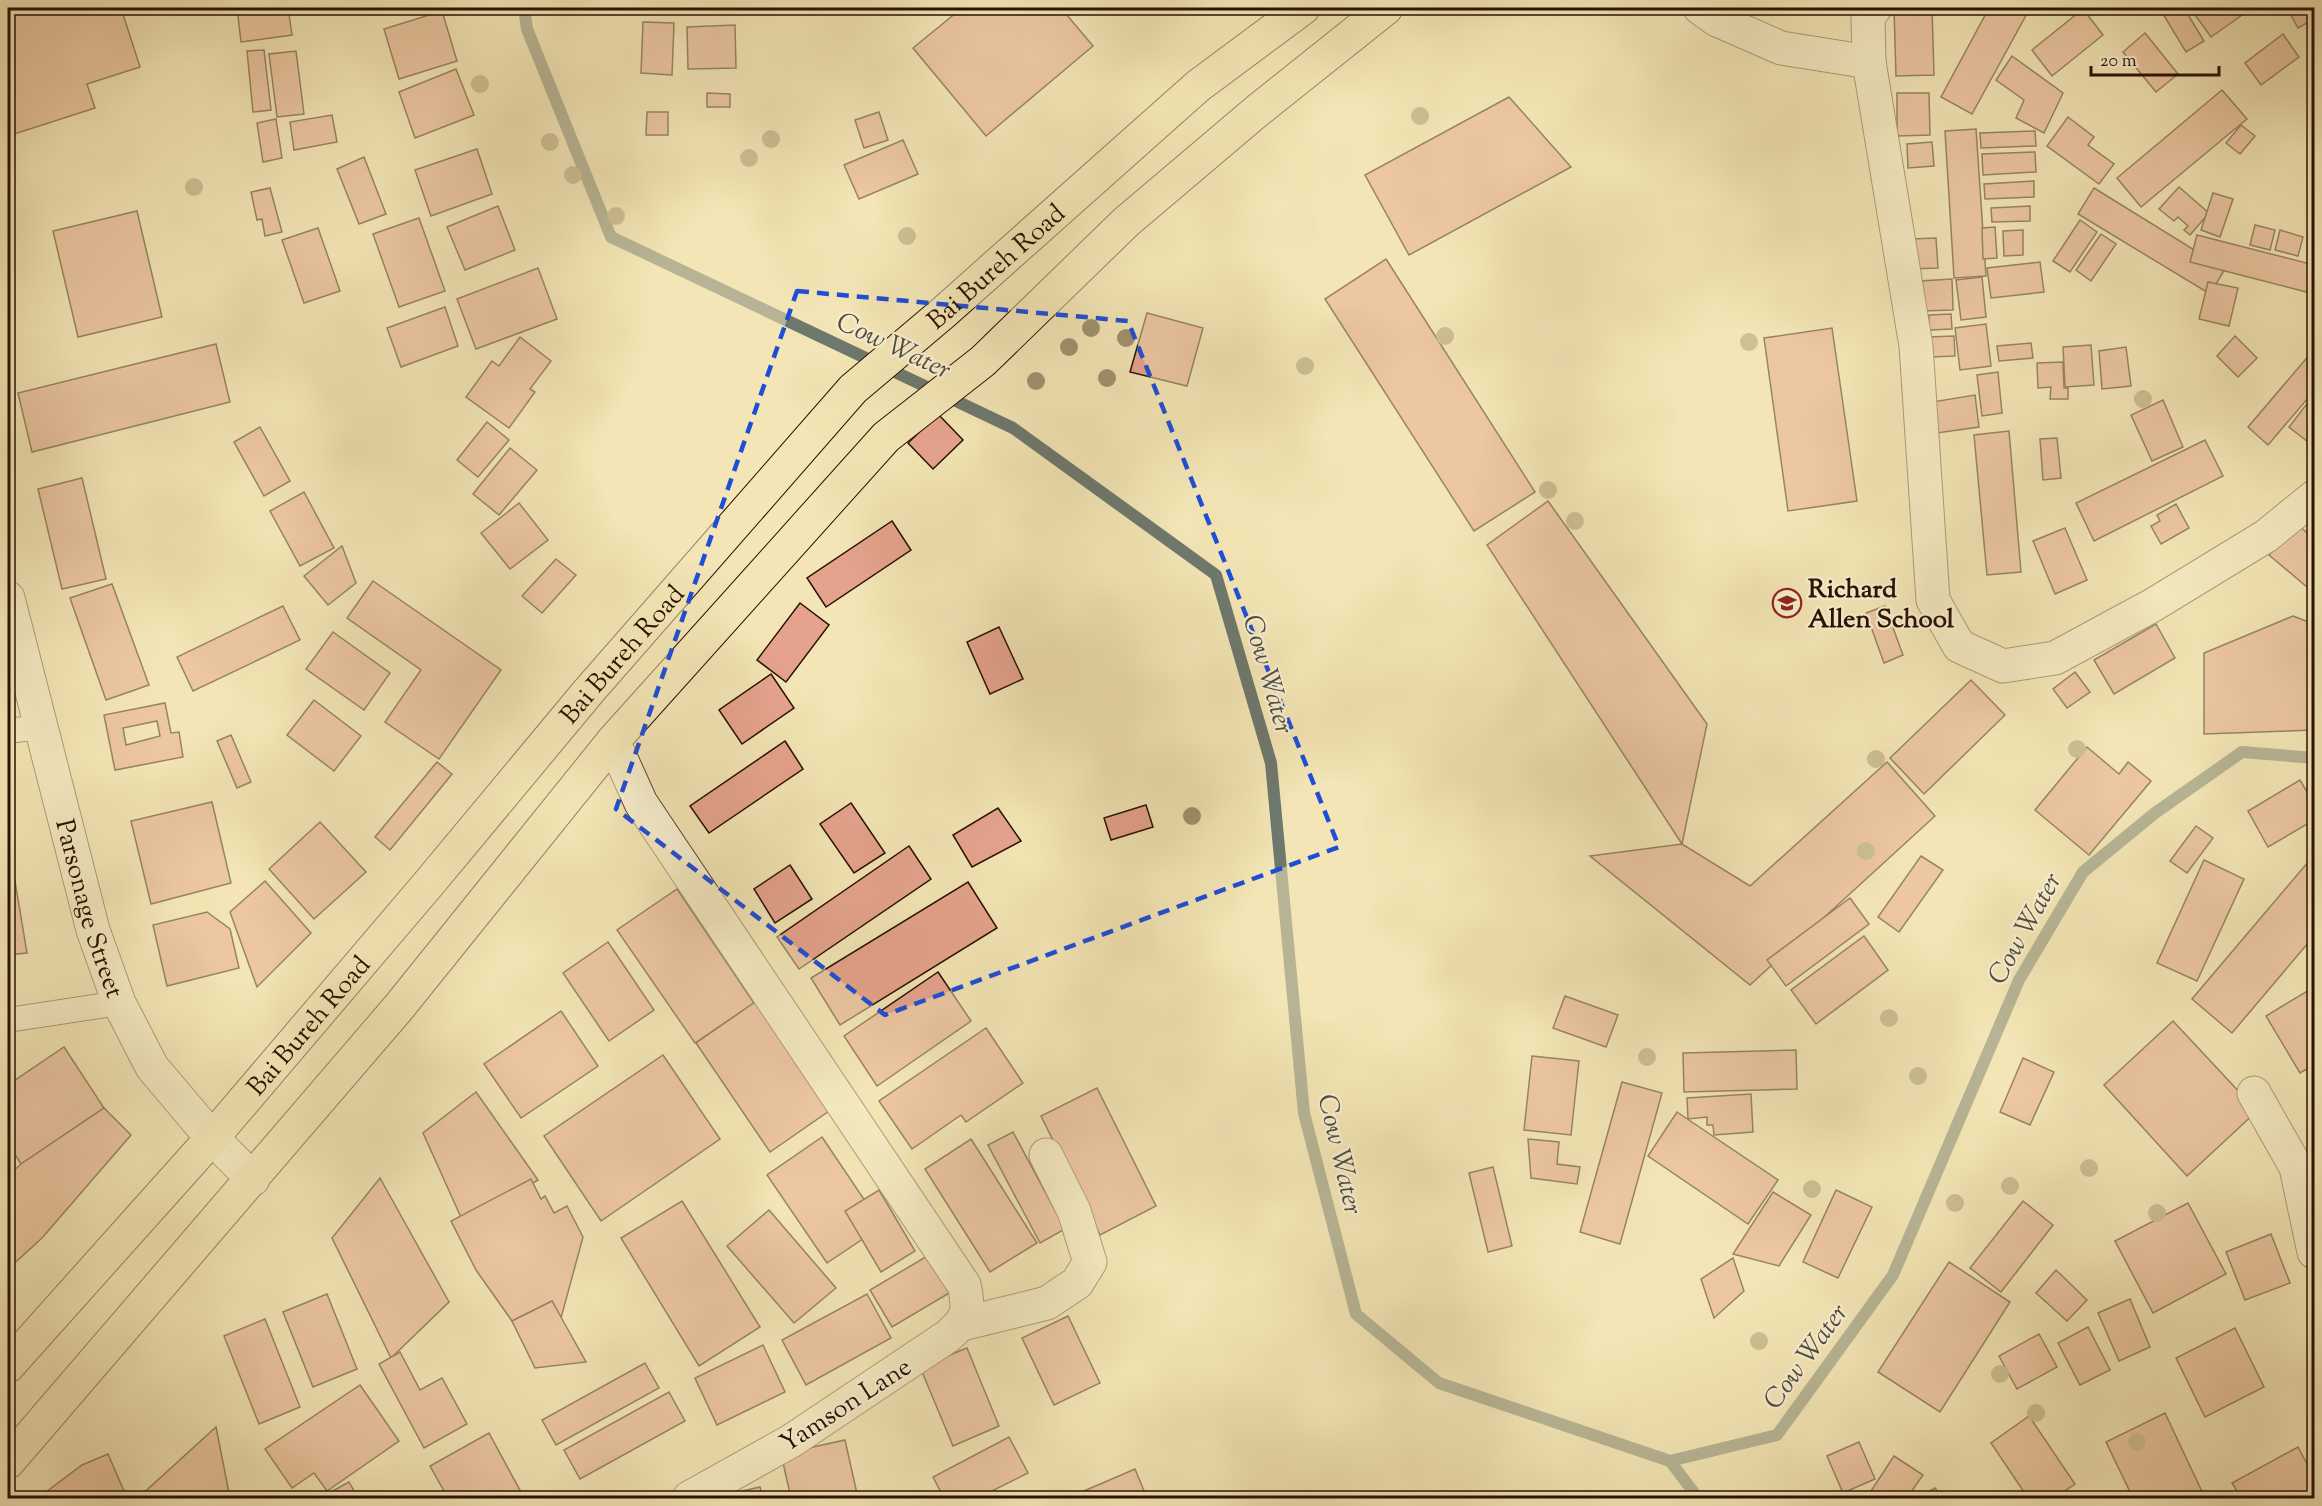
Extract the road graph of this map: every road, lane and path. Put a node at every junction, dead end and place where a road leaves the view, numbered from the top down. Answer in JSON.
{"nodes":[{"id":1,"x":1303,"y":8,"type":"edge"},
{"id":2,"x":1386,"y":8,"type":"edge"},
{"id":3,"x":1700,"y":8,"type":"edge"},
{"id":4,"x":1875,"y":8,"type":"edge"},
{"id":5,"x":1869,"y":62,"type":"junction"},
{"id":6,"x":2314,"y":497,"type":"edge"},
{"id":7,"x":8,"y":598,"type":"edge"},
{"id":8,"x":40,"y":727,"type":"junction"},
{"id":9,"x":8,"y":731,"type":"edge"},
{"id":10,"x":613,"y":741,"type":"junction"},
{"id":11,"x":119,"y":1003,"type":"junction"},
{"id":12,"x":8,"y":1020,"type":"edge"},
{"id":13,"x":2254,"y":1093,"type":"dead end"},
{"id":14,"x":212,"y":1138,"type":"junction"},
{"id":15,"x":1046,"y":1155,"type":"dead end"},
{"id":16,"x":253,"y":1179,"type":"junction"},
{"id":17,"x":2314,"y":1252,"type":"edge"},
{"id":18,"x":962,"y":1324,"type":"junction"},
{"id":19,"x":8,"y":1366,"type":"edge"},
{"id":20,"x":8,"y":1461,"type":"edge"},
{"id":21,"x":689,"y":1498,"type":"edge"}],
"edges":[{"from":1,"to":14,"type":"highway","name":"Bai Bureh Road"},
{"from":2,"to":10,"type":"highway"},
{"from":3,"to":5,"type":"street"},
{"from":4,"to":5,"type":"street"},
{"from":5,"to":6,"type":"street"},
{"from":7,"to":8,"type":"street","name":"Parsonage Street"},
{"from":8,"to":9,"type":"lane"},
{"from":8,"to":11,"type":"street","name":"Parsonage Street"},
{"from":10,"to":16,"type":"highway"},
{"from":10,"to":18,"type":"street"},
{"from":11,"to":12,"type":"lane"},
{"from":11,"to":14,"type":"street","name":"Parsonage Street"},
{"from":13,"to":17,"type":"street"},
{"from":14,"to":16,"type":"street","name":"Parsonage Street"},
{"from":14,"to":19,"type":"highway","name":"Bai Bureh Road"},
{"from":15,"to":18,"type":"street"},
{"from":16,"to":20,"type":"highway"},
{"from":18,"to":21,"type":"street","name":"Yamson Lane"}]}
